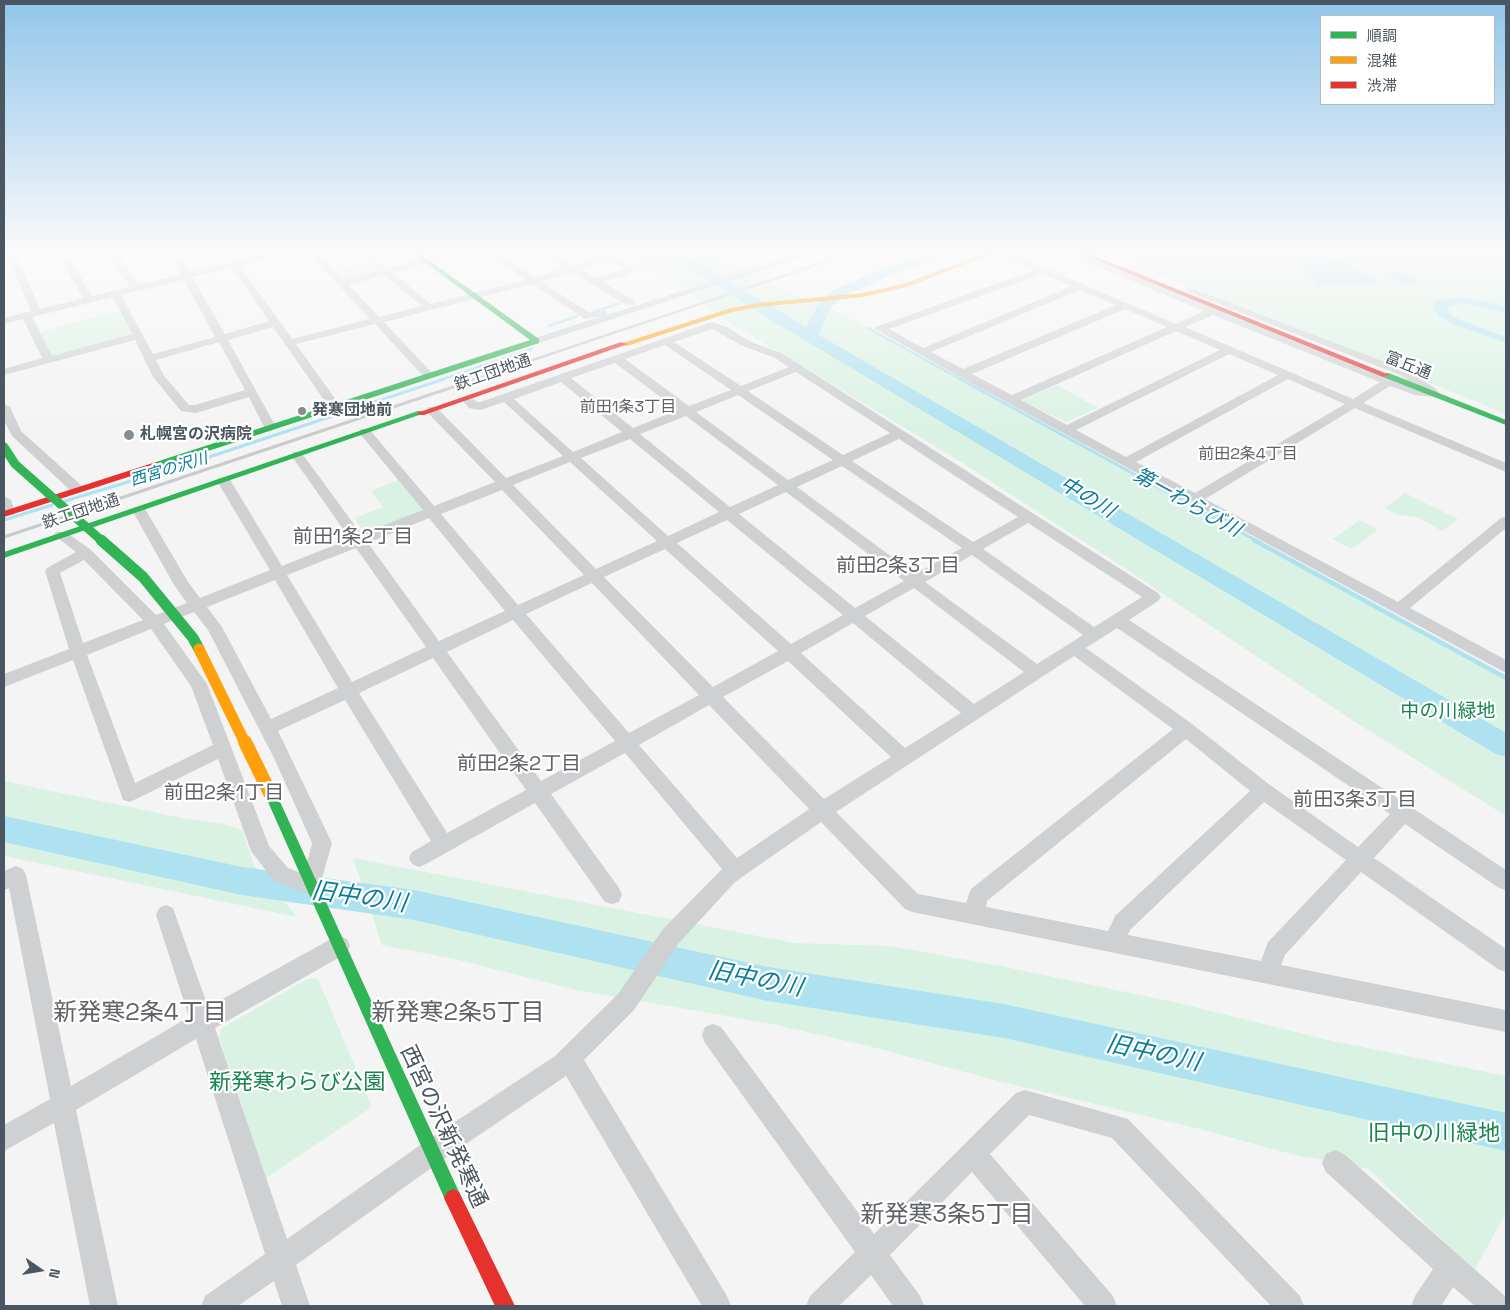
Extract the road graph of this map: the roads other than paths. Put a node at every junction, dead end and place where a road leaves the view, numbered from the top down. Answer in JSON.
{"nodes":[{"id":1,"x":44,"y":311,"type":"edge"},
{"id":2,"x":125,"y":311,"type":"edge"},
{"id":3,"x":208,"y":311,"type":"edge"},
{"id":4,"x":267,"y":311,"type":"edge"},
{"id":5,"x":368,"y":311,"type":"edge"},
{"id":6,"x":417,"y":311,"type":"edge"},
{"id":7,"x":496,"y":311,"type":"edge"},
{"id":8,"x":580,"y":311,"type":"edge"},
{"id":9,"x":607,"y":311,"type":"edge"},
{"id":10,"x":631,"y":311,"type":"edge"},
{"id":11,"x":727,"y":311,"type":"edge"},
{"id":12,"x":929,"y":311,"type":"edge"},
{"id":13,"x":1020,"y":311,"type":"edge"},
{"id":14,"x":1111,"y":311,"type":"edge"},
{"id":15,"x":1141,"y":311,"type":"edge"},
{"id":16,"x":1227,"y":311,"type":"edge"},
{"id":17,"x":1243,"y":311,"type":"edge"},
{"id":18,"x":1211,"y":312,"type":"joint"},
{"id":19,"x":37,"y":313,"type":"joint"},
{"id":20,"x":26,"y":316,"type":"junction"},
{"id":21,"x":4,"y":321,"type":"edge"},
{"id":22,"x":377,"y":321,"type":"junction"},
{"id":23,"x":274,"y":323,"type":"junction"},
{"id":24,"x":1177,"y":326,"type":"junction"},
{"id":25,"x":138,"y":336,"type":"junction"},
{"id":26,"x":222,"y":338,"type":"junction"},
{"id":27,"x":536,"y":341,"type":"junction"},
{"id":28,"x":666,"y":341,"type":"junction"},
{"id":29,"x":290,"y":343,"type":"junction"},
{"id":30,"x":1230,"y":349,"type":"junction"},
{"id":31,"x":922,"y":352,"type":"junction"},
{"id":32,"x":149,"y":358,"type":"junction"},
{"id":33,"x":616,"y":358,"type":"junction"},
{"id":34,"x":48,"y":359,"type":"junction"},
{"id":35,"x":797,"y":368,"type":"junction"},
{"id":36,"x":4,"y":372,"type":"edge"},
{"id":37,"x":962,"y":374,"type":"junction"},
{"id":38,"x":1289,"y":374,"type":"junction"},
{"id":39,"x":429,"y":376,"type":"junction"},
{"id":40,"x":562,"y":377,"type":"junction"},
{"id":41,"x":1389,"y":382,"type":"junction"},
{"id":42,"x":740,"y":391,"type":"junction"},
{"id":43,"x":252,"y":392,"type":"junction"},
{"id":44,"x":1434,"y":394,"type":"junction"},
{"id":45,"x":506,"y":398,"type":"junction"},
{"id":46,"x":467,"y":399,"type":"junction"},
{"id":47,"x":1011,"y":400,"type":"junction"},
{"id":48,"x":1356,"y":403,"type":"junction"},
{"id":49,"x":4,"y":407,"type":"edge"},
{"id":50,"x":335,"y":407,"type":"junction"},
{"id":51,"x":432,"y":410,"type":"junction"},
{"id":52,"x":688,"y":412,"type":"junction"},
{"id":53,"x":1506,"y":424,"type":"edge"},
{"id":54,"x":270,"y":427,"type":"junction"},
{"id":55,"x":1066,"y":430,"type":"junction"},
{"id":56,"x":365,"y":432,"type":"junction"},
{"id":57,"x":632,"y":434,"type":"junction"},
{"id":58,"x":899,"y":434,"type":"junction"},
{"id":59,"x":4,"y":447,"type":"edge"},
{"id":60,"x":297,"y":455,"type":"junction"},
{"id":61,"x":571,"y":458,"type":"junction"},
{"id":62,"x":841,"y":461,"type":"junction"},
{"id":63,"x":1126,"y":462,"type":"junction"},
{"id":64,"x":1506,"y":468,"type":"edge"},
{"id":65,"x":224,"y":481,"type":"junction"},
{"id":66,"x":503,"y":484,"type":"junction"},
{"id":67,"x":788,"y":486,"type":"junction"},
{"id":68,"x":77,"y":489,"type":"junction"},
{"id":69,"x":1194,"y":499,"type":"junction"},
{"id":70,"x":5,"y":509,"type":"edge"},
{"id":71,"x":139,"y":510,"type":"junction"},
{"id":72,"x":431,"y":512,"type":"junction"},
{"id":73,"x":730,"y":513,"type":"junction"},
{"id":74,"x":1028,"y":516,"type":"junction"},
{"id":75,"x":1506,"y":521,"type":"edge"},
{"id":76,"x":61,"y":535,"type":"junction"},
{"id":77,"x":358,"y":541,"type":"junction"},
{"id":78,"x":667,"y":542,"type":"junction"},
{"id":79,"x":972,"y":548,"type":"junction"},
{"id":80,"x":86,"y":553,"type":"junction"},
{"id":81,"x":4,"y":555,"type":"edge"},
{"id":82,"x":277,"y":573,"type":"junction"},
{"id":83,"x":594,"y":576,"type":"junction"},
{"id":84,"x":915,"y":580,"type":"junction"},
{"id":85,"x":197,"y":605,"type":"junction"},
{"id":86,"x":1399,"y":610,"type":"junction"},
{"id":87,"x":515,"y":612,"type":"junction"},
{"id":88,"x":854,"y":616,"type":"junction"},
{"id":89,"x":1117,"y":620,"type":"junction"},
{"id":90,"x":154,"y":622,"type":"junction"},
{"id":91,"x":1094,"y":635,"type":"junction"},
{"id":92,"x":1074,"y":648,"type":"junction"},
{"id":93,"x":436,"y":649,"type":"junction"},
{"id":94,"x":78,"y":651,"type":"junction"},
{"id":95,"x":789,"y":652,"type":"junction"},
{"id":96,"x":1506,"y":668,"type":"edge"},
{"id":97,"x":1036,"y":672,"type":"junction"},
{"id":98,"x":4,"y":681,"type":"edge"},
{"id":99,"x":348,"y":690,"type":"junction"},
{"id":100,"x":712,"y":696,"type":"junction"},
{"id":101,"x":973,"y":713,"type":"junction"},
{"id":102,"x":268,"y":728,"type":"junction"},
{"id":103,"x":1186,"y":729,"type":"junction"},
{"id":104,"x":628,"y":742,"type":"junction"},
{"id":105,"x":222,"y":749,"type":"junction"},
{"id":106,"x":904,"y":758,"type":"junction"},
{"id":107,"x":1263,"y":791,"type":"junction"},
{"id":108,"x":538,"y":792,"type":"junction"},
{"id":109,"x":824,"y":810,"type":"junction"},
{"id":110,"x":1404,"y":812,"type":"junction"},
{"id":111,"x":443,"y":844,"type":"junction"},
{"id":112,"x":419,"y":858,"type":"dead end"},
{"id":113,"x":266,"y":859,"type":"joint"},
{"id":114,"x":1359,"y":860,"type":"junction"},
{"id":115,"x":736,"y":871,"type":"junction"},
{"id":116,"x":4,"y":881,"type":"edge"},
{"id":117,"x":1506,"y":881,"type":"edge"},
{"id":118,"x":311,"y":886,"type":"junction"},
{"id":119,"x":612,"y":895,"type":"dead end"},
{"id":120,"x":974,"y":914,"type":"junction"},
{"id":121,"x":166,"y":915,"type":"dead end"},
{"id":122,"x":1114,"y":942,"type":"junction"},
{"id":123,"x":339,"y":946,"type":"junction"},
{"id":124,"x":1506,"y":962,"type":"edge"},
{"id":125,"x":1268,"y":973,"type":"junction"},
{"id":126,"x":626,"y":1002,"type":"joint"},
{"id":127,"x":1506,"y":1021,"type":"edge"},
{"id":128,"x":201,"y":1023,"type":"junction"},
{"id":129,"x":713,"y":1035,"type":"dead end"},
{"id":130,"x":570,"y":1058,"type":"junction"},
{"id":131,"x":62,"y":1104,"type":"junction"},
{"id":132,"x":4,"y":1139,"type":"edge"},
{"id":133,"x":432,"y":1152,"type":"junction"},
{"id":134,"x":973,"y":1154,"type":"junction"},
{"id":135,"x":1335,"y":1162,"type":"dead end"},
{"id":136,"x":873,"y":1254,"type":"junction"},
{"id":137,"x":280,"y":1259,"type":"junction"},
{"id":138,"x":1451,"y":1266,"type":"junction"},
{"id":139,"x":104,"y":1306,"type":"edge"},
{"id":140,"x":215,"y":1306,"type":"edge"},
{"id":141,"x":296,"y":1306,"type":"edge"},
{"id":142,"x":505,"y":1306,"type":"edge"},
{"id":143,"x":717,"y":1306,"type":"edge"},
{"id":144,"x":820,"y":1306,"type":"edge"},
{"id":145,"x":910,"y":1306,"type":"edge"},
{"id":146,"x":1103,"y":1306,"type":"edge"},
{"id":147,"x":1290,"y":1306,"type":"edge"},
{"id":148,"x":1425,"y":1306,"type":"edge"},
{"id":149,"x":1495,"y":1306,"type":"edge"}],
"edges":[{"from":1,"to":19,"type":"street"},
{"from":2,"to":25,"type":"street"},
{"from":3,"to":26,"type":"street"},
{"from":4,"to":23,"type":"street"},
{"from":5,"to":22,"type":"street"},
{"from":6,"to":22,"type":"street"},
{"from":7,"to":27,"type":"street"},
{"from":8,"to":9,"type":"street"},
{"from":10,"to":27,"type":"street"},
{"from":11,"to":46,"type":"street","name":"鉄工団地通"},
{"from":12,"to":31,"type":"street"},
{"from":13,"to":31,"type":"street"},
{"from":14,"to":37,"type":"street"},
{"from":15,"to":24,"type":"street"},
{"from":16,"to":44,"type":"street","name":"富丘通"},
{"from":17,"to":44,"type":"street"},
{"from":18,"to":24,"type":"street"},
{"from":18,"to":41,"type":"street"},
{"from":19,"to":20,"type":"street"},
{"from":20,"to":21,"type":"street"},
{"from":20,"to":34,"type":"street"},
{"from":22,"to":29,"type":"street"},
{"from":22,"to":39,"type":"street"},
{"from":23,"to":26,"type":"street"},
{"from":23,"to":29,"type":"street"},
{"from":24,"to":30,"type":"street"},
{"from":24,"to":47,"type":"street"},
{"from":25,"to":32,"type":"street"},
{"from":25,"to":34,"type":"street"},
{"from":26,"to":32,"type":"street"},
{"from":26,"to":43,"type":"street"},
{"from":27,"to":39,"type":"street"},
{"from":28,"to":33,"type":"street"},
{"from":28,"to":35,"type":"street"},
{"from":28,"to":42,"type":"street"},
{"from":29,"to":50,"type":"street"},
{"from":30,"to":38,"type":"street"},
{"from":30,"to":55,"type":"street"},
{"from":31,"to":37,"type":"street"},
{"from":32,"to":43,"type":"street"},
{"from":33,"to":40,"type":"street"},
{"from":33,"to":52,"type":"street"},
{"from":34,"to":36,"type":"street"},
{"from":35,"to":42,"type":"street"},
{"from":35,"to":58,"type":"street"},
{"from":37,"to":47,"type":"street"},
{"from":38,"to":48,"type":"street"},
{"from":38,"to":63,"type":"street"},
{"from":39,"to":50,"type":"street"},
{"from":40,"to":45,"type":"street"},
{"from":40,"to":57,"type":"street"},
{"from":41,"to":44,"type":"street"},
{"from":41,"to":48,"type":"street"},
{"from":42,"to":52,"type":"street"},
{"from":42,"to":62,"type":"street"},
{"from":43,"to":54,"type":"street"},
{"from":44,"to":53,"type":"street","name":"富丘通"},
{"from":45,"to":46,"type":"street"},
{"from":45,"to":61,"type":"street"},
{"from":46,"to":51,"type":"street","name":"鉄工団地通"},
{"from":47,"to":55,"type":"street"},
{"from":48,"to":64,"type":"street"},
{"from":48,"to":69,"type":"street"},
{"from":49,"to":68,"type":"street"},
{"from":50,"to":54,"type":"street"},
{"from":51,"to":56,"type":"street","name":"鉄工団地通"},
{"from":51,"to":66,"type":"street"},
{"from":52,"to":57,"type":"street"},
{"from":52,"to":67,"type":"street"},
{"from":54,"to":68,"type":"street"},
{"from":55,"to":63,"type":"street"},
{"from":56,"to":60,"type":"street","name":"鉄工団地通"},
{"from":56,"to":72,"type":"street"},
{"from":57,"to":61,"type":"street"},
{"from":57,"to":73,"type":"street"},
{"from":58,"to":62,"type":"street"},
{"from":58,"to":74,"type":"street"},
{"from":59,"to":118,"type":"street","name":"西宮の沢新発寒通","bridge":true},
{"from":60,"to":65,"type":"street","name":"鉄工団地通"},
{"from":60,"to":77,"type":"street"},
{"from":61,"to":66,"type":"street"},
{"from":61,"to":78,"type":"street"},
{"from":62,"to":67,"type":"street"},
{"from":62,"to":79,"type":"street"},
{"from":63,"to":69,"type":"street"},
{"from":65,"to":71,"type":"street","name":"鉄工団地通"},
{"from":65,"to":82,"type":"street"},
{"from":66,"to":72,"type":"street"},
{"from":66,"to":83,"type":"street"},
{"from":67,"to":73,"type":"street"},
{"from":67,"to":84,"type":"street"},
{"from":68,"to":70,"type":"street"},
{"from":69,"to":86,"type":"street"},
{"from":71,"to":76,"type":"street","name":"鉄工団地通"},
{"from":71,"to":85,"type":"street"},
{"from":72,"to":77,"type":"street"},
{"from":72,"to":87,"type":"street"},
{"from":73,"to":78,"type":"street"},
{"from":73,"to":88,"type":"street"},
{"from":74,"to":79,"type":"street"},
{"from":74,"to":89,"type":"street"},
{"from":75,"to":86,"type":"street"},
{"from":76,"to":80,"type":"street"},
{"from":76,"to":81,"type":"street","name":"鉄工団地通"},
{"from":77,"to":82,"type":"street"},
{"from":77,"to":93,"type":"street"},
{"from":78,"to":83,"type":"street"},
{"from":78,"to":95,"type":"street"},
{"from":79,"to":84,"type":"street"},
{"from":79,"to":91,"type":"street"},
{"from":80,"to":90,"type":"street"},
{"from":80,"to":94,"type":"street"},
{"from":82,"to":85,"type":"street"},
{"from":82,"to":99,"type":"street"},
{"from":83,"to":87,"type":"street"},
{"from":83,"to":100,"type":"street"},
{"from":84,"to":88,"type":"street"},
{"from":84,"to":97,"type":"street"},
{"from":85,"to":90,"type":"street"},
{"from":85,"to":102,"type":"street"},
{"from":86,"to":96,"type":"street"},
{"from":87,"to":93,"type":"street"},
{"from":87,"to":104,"type":"street"},
{"from":88,"to":95,"type":"street"},
{"from":88,"to":101,"type":"street"},
{"from":89,"to":91,"type":"street"},
{"from":89,"to":110,"type":"street"},
{"from":90,"to":94,"type":"street"},
{"from":90,"to":105,"type":"street"},
{"from":91,"to":92,"type":"street"},
{"from":92,"to":97,"type":"street"},
{"from":92,"to":103,"type":"street"},
{"from":93,"to":99,"type":"street"},
{"from":93,"to":108,"type":"street"},
{"from":94,"to":98,"type":"street"},
{"from":94,"to":105,"type":"street"},
{"from":95,"to":100,"type":"street"},
{"from":95,"to":106,"type":"street"},
{"from":97,"to":101,"type":"street"},
{"from":99,"to":102,"type":"street"},
{"from":99,"to":111,"type":"street"},
{"from":100,"to":104,"type":"street"},
{"from":100,"to":109,"type":"street"},
{"from":101,"to":106,"type":"street"},
{"from":102,"to":118,"type":"street"},
{"from":103,"to":107,"type":"street"},
{"from":103,"to":120,"type":"street"},
{"from":104,"to":108,"type":"street"},
{"from":104,"to":115,"type":"street"},
{"from":105,"to":113,"type":"street"},
{"from":106,"to":109,"type":"street"},
{"from":107,"to":114,"type":"street"},
{"from":107,"to":122,"type":"street"},
{"from":108,"to":111,"type":"street"},
{"from":108,"to":119,"type":"street"},
{"from":109,"to":115,"type":"street"},
{"from":109,"to":120,"type":"street"},
{"from":110,"to":114,"type":"street"},
{"from":110,"to":117,"type":"street"},
{"from":111,"to":112,"type":"street"},
{"from":113,"to":118,"type":"street"},
{"from":114,"to":124,"type":"street"},
{"from":114,"to":125,"type":"street"},
{"from":115,"to":126,"type":"street"},
{"from":116,"to":131,"type":"street"},
{"from":118,"to":123,"type":"street","name":"西宮の沢新発寒通"},
{"from":120,"to":122,"type":"street"},
{"from":121,"to":128,"type":"street"},
{"from":122,"to":125,"type":"street"},
{"from":123,"to":128,"type":"street"},
{"from":123,"to":133,"type":"street","name":"西宮の沢新発寒通"},
{"from":125,"to":127,"type":"street"},
{"from":126,"to":130,"type":"street"},
{"from":128,"to":131,"type":"street"},
{"from":128,"to":137,"type":"street"},
{"from":129,"to":136,"type":"street"},
{"from":130,"to":133,"type":"street"},
{"from":130,"to":143,"type":"street"},
{"from":131,"to":132,"type":"street"},
{"from":131,"to":139,"type":"street"},
{"from":133,"to":137,"type":"street"},
{"from":133,"to":142,"type":"street","name":"西宮の沢新発寒通"},
{"from":134,"to":136,"type":"street"},
{"from":134,"to":146,"type":"street"},
{"from":134,"to":147,"type":"street"},
{"from":135,"to":138,"type":"street"},
{"from":136,"to":144,"type":"street"},
{"from":136,"to":145,"type":"street"},
{"from":137,"to":140,"type":"street"},
{"from":137,"to":141,"type":"street"},
{"from":138,"to":148,"type":"street"},
{"from":138,"to":149,"type":"street"}]}
